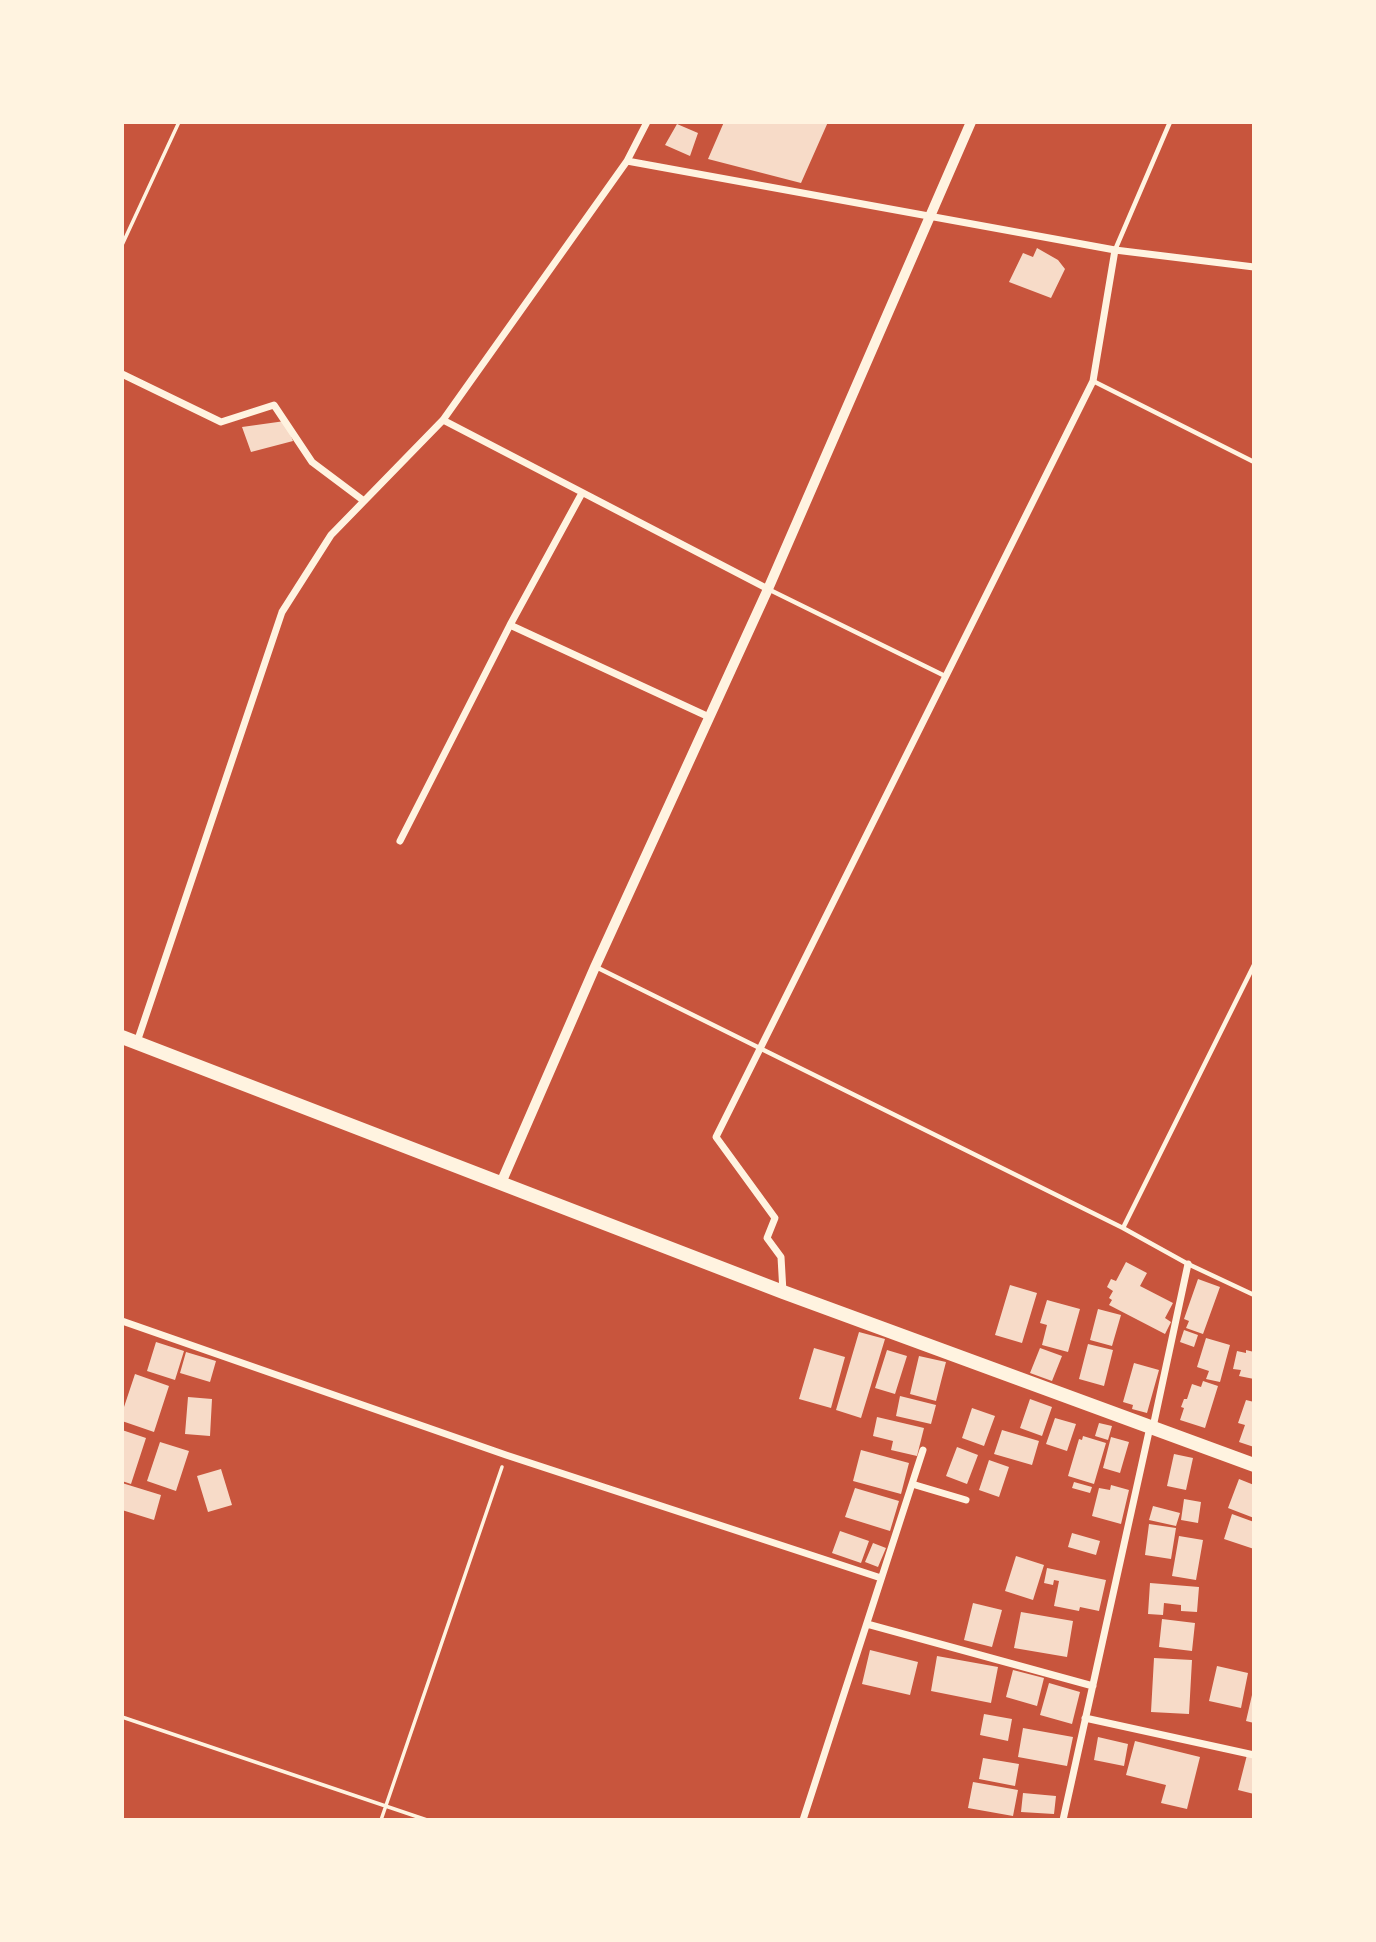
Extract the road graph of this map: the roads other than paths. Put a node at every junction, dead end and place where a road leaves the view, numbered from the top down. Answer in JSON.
{"nodes":[{"id":1,"x":647,"y":122,"type":"edge"},
{"id":2,"x":971,"y":122,"type":"edge"},
{"id":3,"x":1170,"y":122,"type":"edge"},
{"id":4,"x":627,"y":161,"type":"junction"},
{"id":5,"x":928,"y":216,"type":"junction"},
{"id":6,"x":1115,"y":250,"type":"junction"},
{"id":7,"x":1254,"y":267,"type":"edge"},
{"id":8,"x":122,"y":374,"type":"edge"},
{"id":9,"x":1093,"y":381,"type":"junction"},
{"id":10,"x":443,"y":421,"type":"junction"},
{"id":11,"x":1254,"y":462,"type":"edge"},
{"id":12,"x":582,"y":493,"type":"junction"},
{"id":13,"x":364,"y":501,"type":"junction"},
{"id":14,"x":768,"y":589,"type":"junction"},
{"id":15,"x":510,"y":625,"type":"junction"},
{"id":16,"x":945,"y":676,"type":"junction"},
{"id":17,"x":709,"y":717,"type":"junction"},
{"id":18,"x":400,"y":841,"type":"dead end"},
{"id":19,"x":1254,"y":965,"type":"edge"},
{"id":20,"x":595,"y":967,"type":"junction"},
{"id":21,"x":122,"y":1037,"type":"edge"},
{"id":22,"x":137,"y":1042,"type":"junction"},
{"id":23,"x":762,"y":1048,"type":"junction"},
{"id":24,"x":501,"y":1183,"type":"junction"},
{"id":25,"x":1123,"y":1228,"type":"junction"},
{"id":26,"x":1188,"y":1264,"type":"junction"},
{"id":27,"x":783,"y":1292,"type":"junction"},
{"id":28,"x":1254,"y":1295,"type":"edge"},
{"id":29,"x":122,"y":1321,"type":"edge"},
{"id":30,"x":1151,"y":1428,"type":"junction"},
{"id":31,"x":923,"y":1450,"type":"dead end"},
{"id":32,"x":1254,"y":1465,"type":"edge"},
{"id":33,"x":912,"y":1484,"type":"junction"},
{"id":34,"x":966,"y":1500,"type":"dead end"},
{"id":35,"x":881,"y":1578,"type":"junction"},
{"id":36,"x":867,"y":1624,"type":"junction"},
{"id":37,"x":1093,"y":1686,"type":"junction"},
{"id":38,"x":1085,"y":1718,"type":"junction"},
{"id":39,"x":1254,"y":1755,"type":"edge"},
{"id":40,"x":803,"y":1819,"type":"edge"},
{"id":41,"x":1063,"y":1819,"type":"edge"}],
"edges":[{"from":1,"to":4,"type":"street"},
{"from":2,"to":5,"type":"street"},
{"from":3,"to":6,"type":"lane"},
{"from":4,"to":5,"type":"street"},
{"from":4,"to":10,"type":"street"},
{"from":5,"to":6,"type":"street"},
{"from":5,"to":14,"type":"street"},
{"from":6,"to":7,"type":"street"},
{"from":6,"to":9,"type":"street"},
{"from":8,"to":13,"type":"street"},
{"from":9,"to":11,"type":"lane"},
{"from":9,"to":16,"type":"street"},
{"from":10,"to":12,"type":"street"},
{"from":10,"to":13,"type":"street"},
{"from":12,"to":14,"type":"street"},
{"from":12,"to":15,"type":"street"},
{"from":13,"to":22,"type":"street"},
{"from":14,"to":16,"type":"lane"},
{"from":14,"to":17,"type":"street"},
{"from":15,"to":17,"type":"street"},
{"from":15,"to":18,"type":"street"},
{"from":16,"to":23,"type":"street"},
{"from":17,"to":20,"type":"street"},
{"from":19,"to":25,"type":"lane"},
{"from":20,"to":23,"type":"lane"},
{"from":20,"to":24,"type":"street"},
{"from":21,"to":22,"type":"main road"},
{"from":22,"to":24,"type":"main road"},
{"from":23,"to":25,"type":"lane"},
{"from":23,"to":27,"type":"street"},
{"from":24,"to":27,"type":"main road"},
{"from":25,"to":26,"type":"lane"},
{"from":26,"to":28,"type":"lane"},
{"from":26,"to":30,"type":"street"},
{"from":27,"to":30,"type":"main road"},
{"from":29,"to":35,"type":"street"},
{"from":30,"to":32,"type":"main road"},
{"from":30,"to":37,"type":"street"},
{"from":31,"to":33,"type":"street"},
{"from":33,"to":34,"type":"street"},
{"from":33,"to":35,"type":"street"},
{"from":35,"to":36,"type":"street"},
{"from":36,"to":37,"type":"street"},
{"from":36,"to":40,"type":"street"},
{"from":37,"to":38,"type":"street"},
{"from":38,"to":39,"type":"street"},
{"from":38,"to":41,"type":"street"}]}
